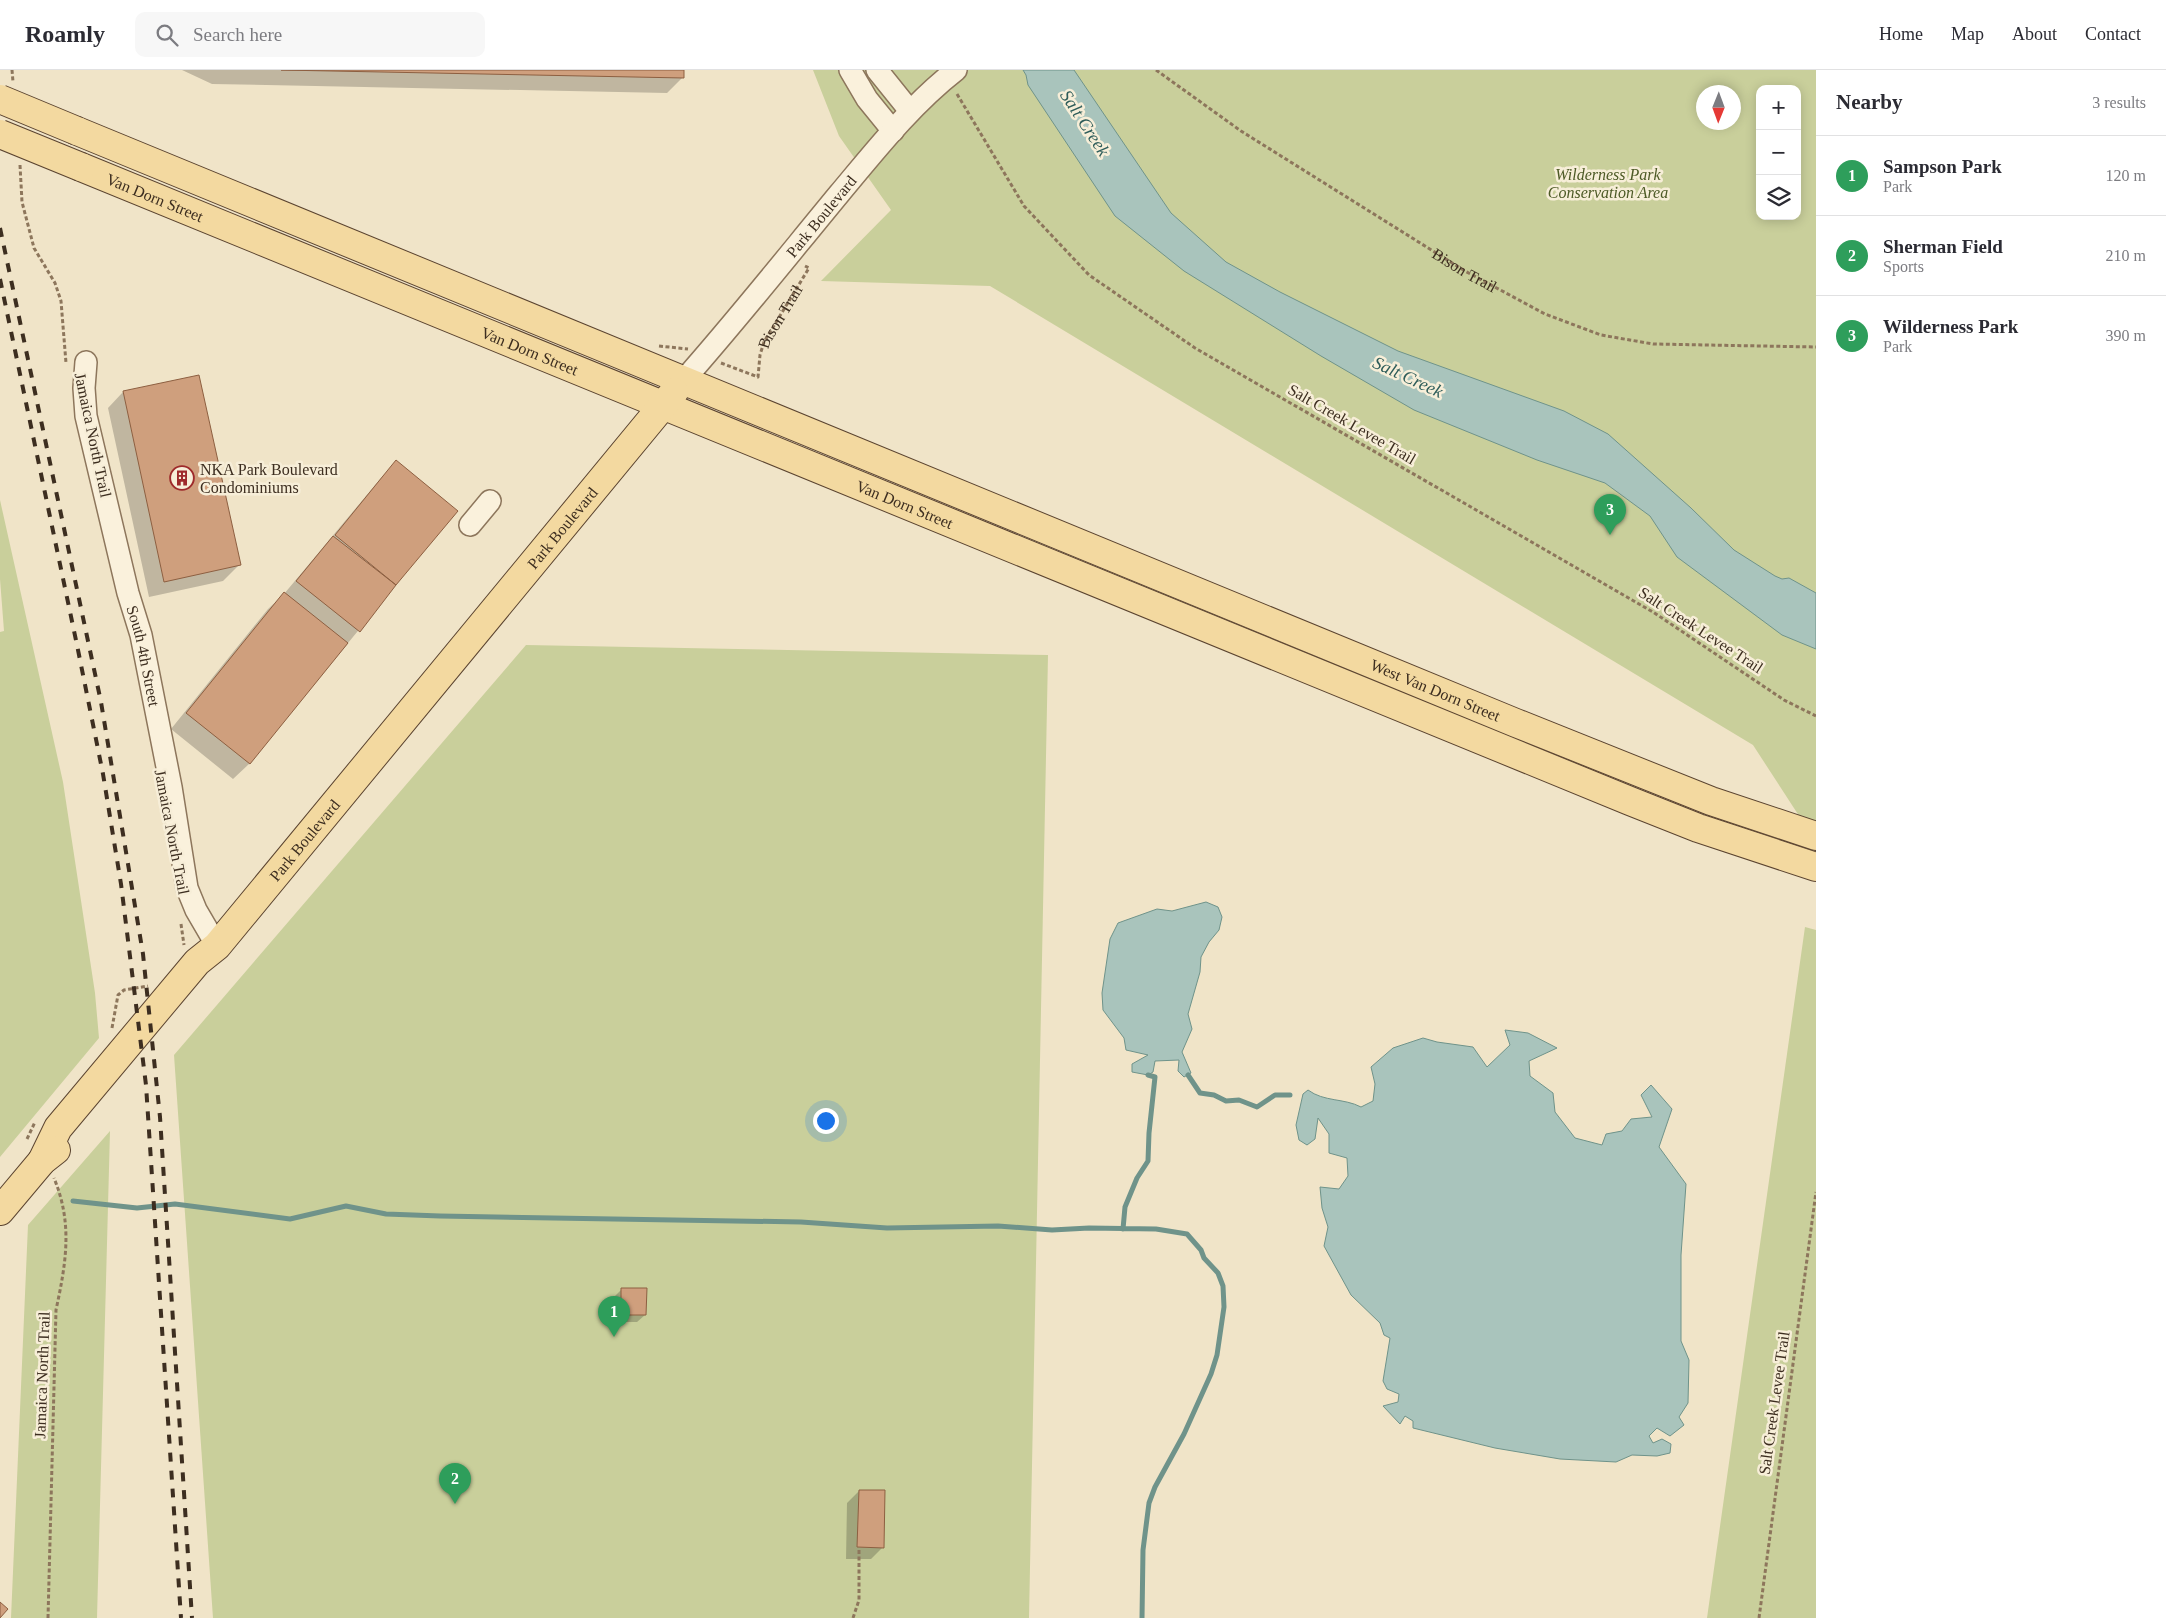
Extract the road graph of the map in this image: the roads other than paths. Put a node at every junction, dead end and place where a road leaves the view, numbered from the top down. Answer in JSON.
{"nodes":[{"id":1,"x":850,"y":70,"type":"edge"},
{"id":2,"x":877,"y":70,"type":"edge"},
{"id":3,"x":950,"y":74,"type":"edge"},
{"id":4,"x":7,"y":94,"type":"edge"},
{"id":5,"x":910,"y":111,"type":"junction"},
{"id":6,"x":893,"y":131,"type":"junction"},
{"id":7,"x":0,"y":134,"type":"edge"},
{"id":8,"x":86,"y":362,"type":"dead end"},
{"id":9,"x":683,"y":381,"type":"junction"},
{"id":10,"x":663,"y":406,"type":"junction"},
{"id":11,"x":490,"y":501,"type":"dead end"},
{"id":12,"x":470,"y":525,"type":"dead end"},
{"id":13,"x":1058,"y":534,"type":"joint"},
{"id":14,"x":1060,"y":567,"type":"joint"},
{"id":15,"x":1816,"y":836,"type":"edge"},
{"id":16,"x":1816,"y":867,"type":"edge"},
{"id":17,"x":217,"y":946,"type":"junction"},
{"id":18,"x":0,"y":1211,"type":"edge"}],
"edges":[{"from":1,"to":6,"type":"street"},
{"from":2,"to":5,"type":"street"},
{"from":3,"to":5,"type":"street"},
{"from":4,"to":9,"type":"main road","name":"Van Dorn Street","bridge":true},
{"from":5,"to":6,"type":"street","name":"Park Boulevard"},
{"from":6,"to":9,"type":"street","name":"Park Boulevard"},
{"from":7,"to":10,"type":"main road","name":"Van Dorn Street","bridge":true},
{"from":8,"to":17,"type":"street","name":"South 4th Street"},
{"from":9,"to":10,"type":"main road","name":"Park Boulevard"},
{"from":9,"to":13,"type":"main road","name":"Van Dorn Street"},
{"from":10,"to":14,"type":"main road","name":"Van Dorn Street"},
{"from":10,"to":17,"type":"main road","name":"Park Boulevard"},
{"from":11,"to":12,"type":"street"},
{"from":13,"to":15,"type":"main road","name":"West Van Dorn Street"},
{"from":14,"to":16,"type":"main road","name":"West Van Dorn Street"},
{"from":17,"to":18,"type":"main road","name":"Park Boulevard"}]}
